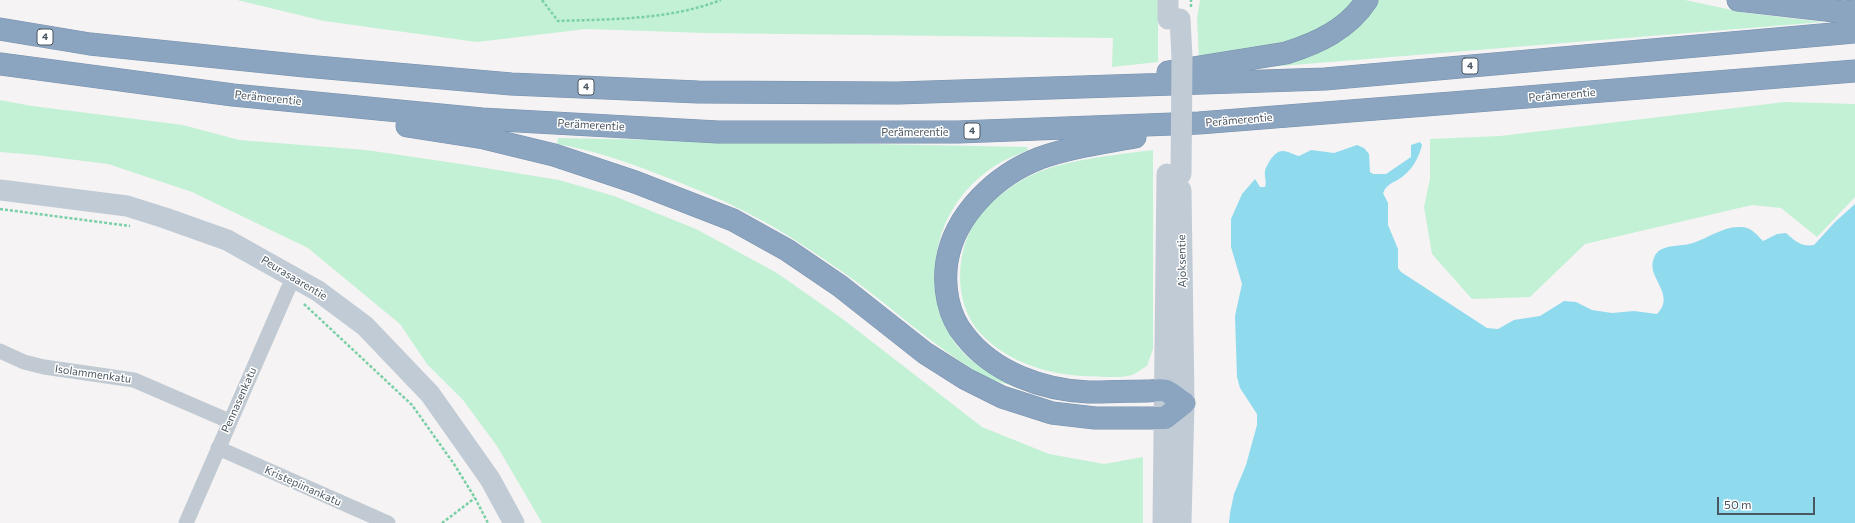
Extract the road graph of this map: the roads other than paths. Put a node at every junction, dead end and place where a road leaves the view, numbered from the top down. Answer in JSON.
{"nodes":[{"id":1,"x":1367,"y":0,"type":"edge"},
{"id":2,"x":1738,"y":0,"type":"edge"},
{"id":3,"x":1174,"y":9,"type":"edge"},
{"id":4,"x":1855,"y":11,"type":"edge"},
{"id":5,"x":0,"y":29,"type":"edge"},
{"id":6,"x":1855,"y":32,"type":"edge"},
{"id":7,"x":0,"y":64,"type":"edge"},
{"id":8,"x":1855,"y":71,"type":"edge"},
{"id":9,"x":89,"y":76,"type":"junction"},
{"id":10,"x":1084,"y":87,"type":"junction"},
{"id":11,"x":1199,"y":124,"type":"junction"},
{"id":12,"x":1174,"y":174,"type":"junction"},
{"id":13,"x":0,"y":190,"type":"edge"},
{"id":14,"x":295,"y":277,"type":"junction"},
{"id":15,"x":0,"y":351,"type":"edge"},
{"id":16,"x":1166,"y":391,"type":"junction"},
{"id":17,"x":1184,"y":403,"type":"junction"},
{"id":18,"x":1165,"y":418,"type":"junction"},
{"id":19,"x":230,"y":421,"type":"junction"},
{"id":20,"x":218,"y":448,"type":"junction"},
{"id":21,"x":186,"y":523,"type":"edge"},
{"id":22,"x":388,"y":523,"type":"edge"},
{"id":23,"x":514,"y":523,"type":"edge"},
{"id":24,"x":1163,"y":523,"type":"edge"},
{"id":25,"x":1181,"y":523,"type":"edge"}],
"edges":[{"from":1,"to":10,"type":"highway"},
{"from":2,"to":4,"type":"highway"},
{"from":3,"to":12,"type":"main road","name":"Ajoksentie"},
{"from":5,"to":10,"type":"highway","number":"4"},
{"from":6,"to":10,"type":"highway","number":"4"},
{"from":7,"to":9,"type":"highway","name":"Perämerentie","number":"4"},
{"from":8,"to":11,"type":"highway","name":"Perämerentie","number":"4"},
{"from":9,"to":11,"type":"highway","name":"Perämerentie","number":"4"},
{"from":9,"to":18,"type":"highway"},
{"from":11,"to":16,"type":"highway"},
{"from":12,"to":16,"type":"main road","name":"Ajoksentie"},
{"from":12,"to":17,"type":"main road","name":"Ajoksentie"},
{"from":13,"to":14,"type":"main road","name":"Peurasaarentie"},
{"from":14,"to":19,"type":"street","name":"Pennasenkatu"},
{"from":14,"to":23,"type":"main road","name":"Peurasaarentie"},
{"from":15,"to":19,"type":"street","name":"Isolammenkatu"},
{"from":16,"to":17,"type":"highway"},
{"from":16,"to":18,"type":"main road","name":"Ajoksentie"},
{"from":17,"to":18,"type":"highway"},
{"from":17,"to":25,"type":"main road","name":"Ajoksentie"},
{"from":18,"to":24,"type":"main road","name":"Ajoksentie"},
{"from":19,"to":20,"type":"street","name":"Pennasenkatu"},
{"from":20,"to":21,"type":"street","name":"Pennasenkatu"},
{"from":20,"to":22,"type":"street","name":"Kristepiinankatu"}]}
